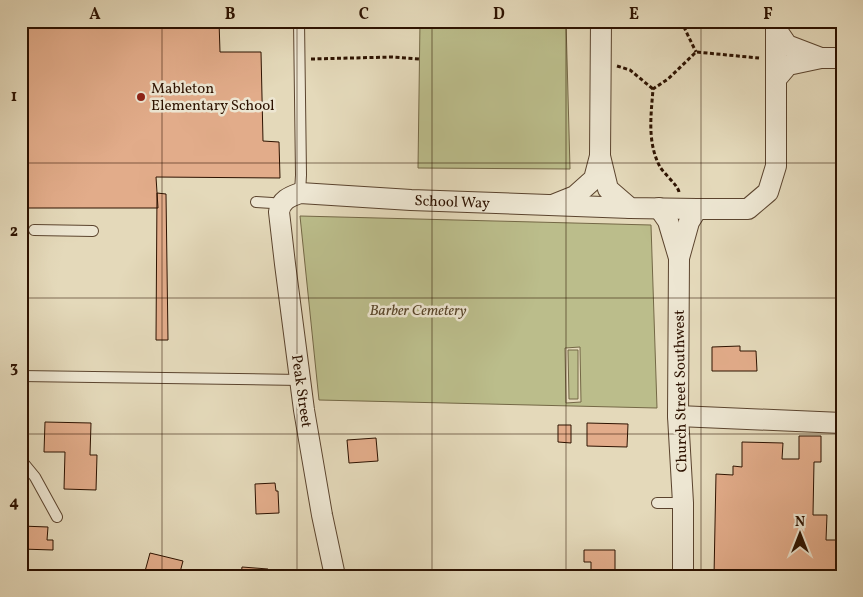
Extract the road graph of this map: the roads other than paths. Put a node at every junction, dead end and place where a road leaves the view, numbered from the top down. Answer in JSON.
{"nodes":[{"id":1,"x":299,"y":21,"type":"edge"},
{"id":2,"x":601,"y":21,"type":"edge"},
{"id":3,"x":776,"y":25,"type":"edge"},
{"id":4,"x":821,"y":58,"type":"junction"},
{"id":5,"x":842,"y":58,"type":"edge"},
{"id":6,"x":777,"y":78,"type":"junction"},
{"id":7,"x":600,"y":156,"type":"junction"},
{"id":8,"x":300,"y":193,"type":"junction"},
{"id":9,"x":256,"y":202,"type":"dead end"},
{"id":10,"x":552,"y":205,"type":"junction"},
{"id":11,"x":280,"y":208,"type":"junction"},
{"id":12,"x":630,"y":208,"type":"junction"},
{"id":13,"x":659,"y":208,"type":"junction"},
{"id":14,"x":697,"y":209,"type":"junction"},
{"id":15,"x":34,"y":230,"type":"dead end"},
{"id":16,"x":93,"y":231,"type":"dead end"},
{"id":17,"x":679,"y":258,"type":"junction"},
{"id":18,"x":21,"y":376,"type":"edge"},
{"id":19,"x":300,"y":380,"type":"junction"},
{"id":20,"x":678,"y":416,"type":"junction"},
{"id":21,"x":842,"y":423,"type":"edge"},
{"id":22,"x":21,"y":460,"type":"edge"},
{"id":23,"x":657,"y":503,"type":"dead end"},
{"id":24,"x":683,"y":503,"type":"junction"},
{"id":25,"x":57,"y":517,"type":"dead end"},
{"id":26,"x":335,"y":576,"type":"edge"},
{"id":27,"x":682,"y":576,"type":"edge"}],
"edges":[{"from":1,"to":8,"type":"lane"},
{"from":2,"to":7,"type":"street"},
{"from":3,"to":4,"type":"street"},
{"from":3,"to":6,"type":"street"},
{"from":4,"to":5,"type":"street"},
{"from":4,"to":6,"type":"street"},
{"from":6,"to":14,"type":"street"},
{"from":7,"to":10,"type":"street"},
{"from":7,"to":12,"type":"street"},
{"from":8,"to":10,"type":"street","name":"School Way"},
{"from":8,"to":11,"type":"street"},
{"from":9,"to":11,"type":"lane"},
{"from":10,"to":12,"type":"street","name":"School Way"},
{"from":11,"to":19,"type":"street","name":"Peak Street"},
{"from":12,"to":13,"type":"street"},
{"from":13,"to":14,"type":"street"},
{"from":13,"to":17,"type":"street"},
{"from":14,"to":17,"type":"street","name":"Church Street Southwest"},
{"from":15,"to":16,"type":"lane"},
{"from":17,"to":20,"type":"street","name":"Church Street Southwest"},
{"from":18,"to":19,"type":"lane"},
{"from":19,"to":26,"type":"street","name":"Peak Street"},
{"from":20,"to":21,"type":"street"},
{"from":20,"to":24,"type":"street","name":"Church Street Southwest"},
{"from":22,"to":25,"type":"lane"},
{"from":23,"to":24,"type":"lane"},
{"from":24,"to":27,"type":"street","name":"Church Street Southwest"}]}
